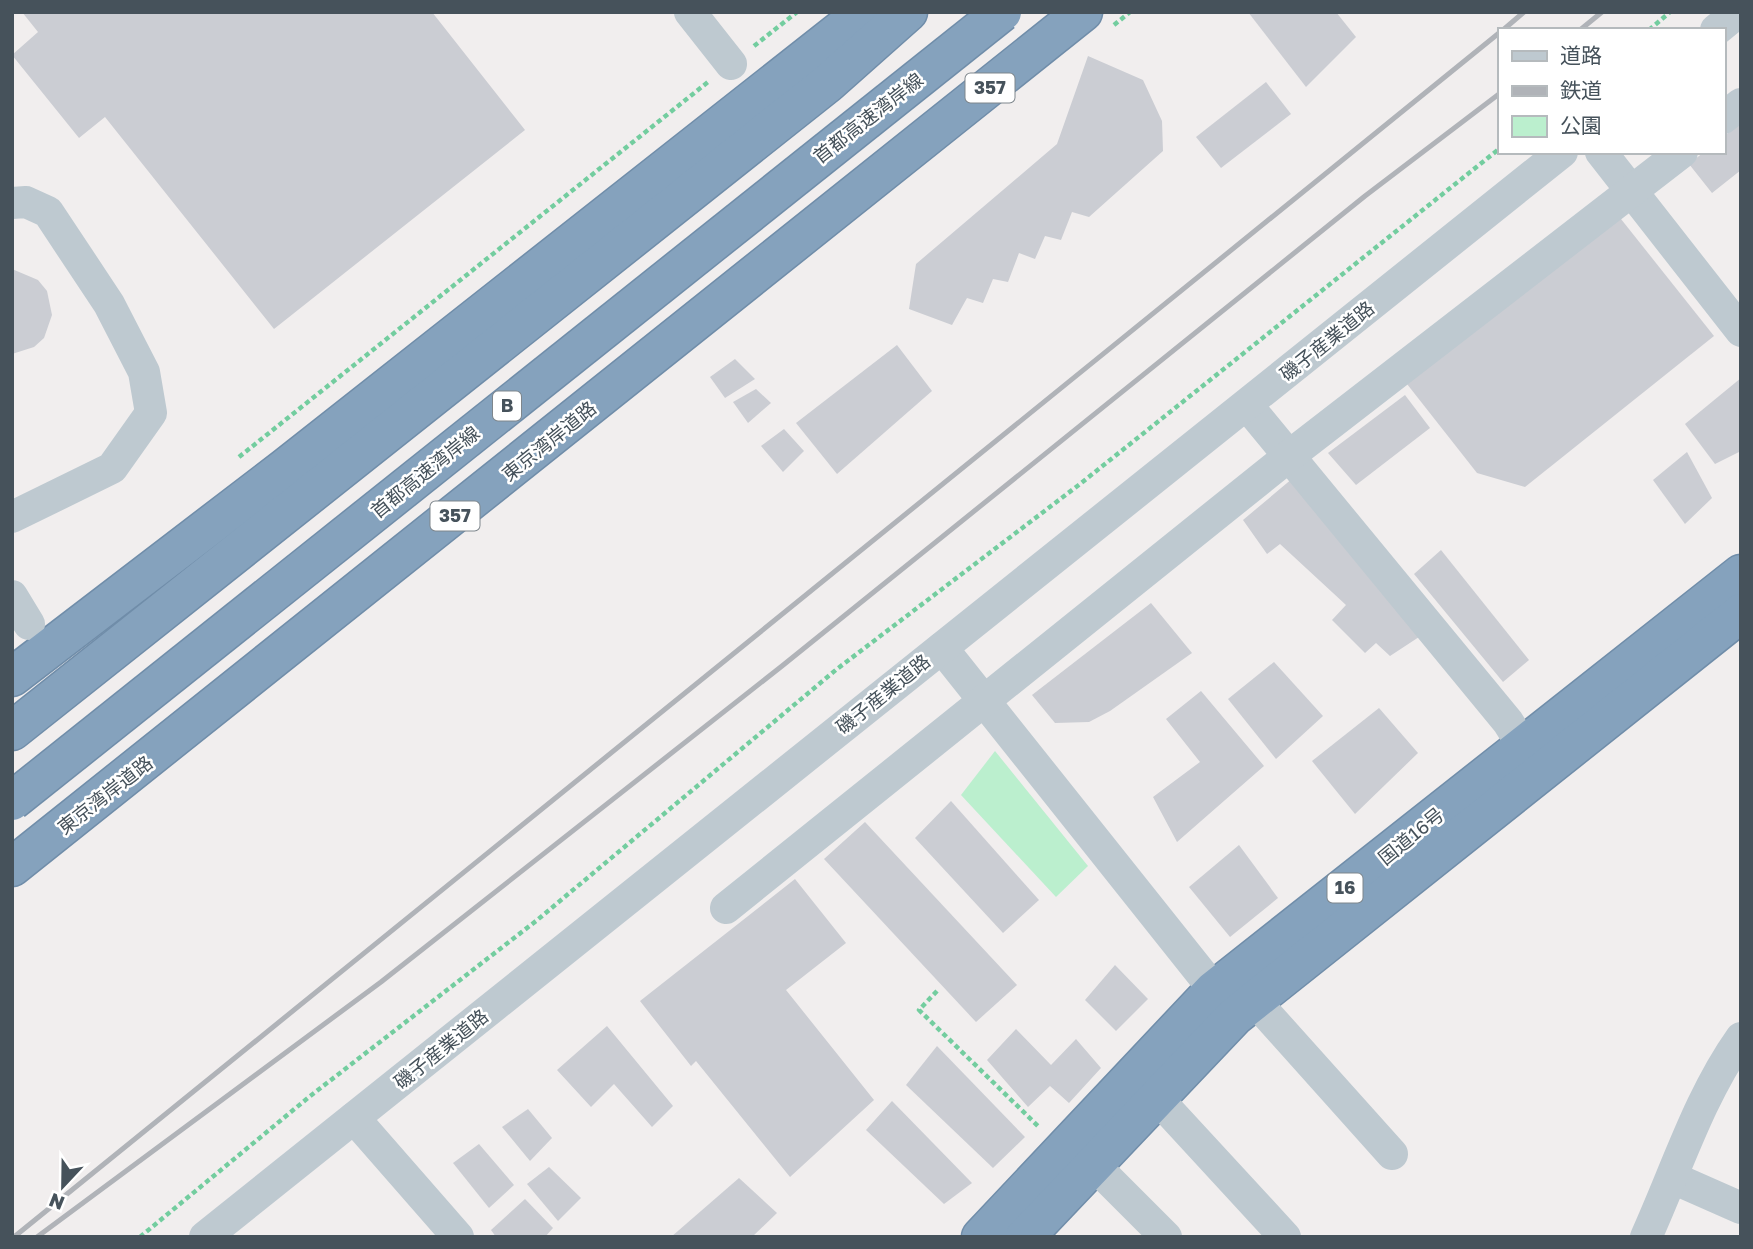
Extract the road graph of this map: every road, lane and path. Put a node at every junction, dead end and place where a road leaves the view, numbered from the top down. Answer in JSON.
{"nodes":[{"id":1,"x":690,"y":12,"type":"edge"},
{"id":2,"x":797,"y":12,"type":"edge"},
{"id":3,"x":908,"y":12,"type":"edge"},
{"id":4,"x":1002,"y":12,"type":"edge"},
{"id":5,"x":1083,"y":12,"type":"edge"},
{"id":6,"x":1670,"y":12,"type":"edge"},
{"id":7,"x":1738,"y":12,"type":"edge"},
{"id":8,"x":858,"y":14,"type":"edge"},
{"id":9,"x":1651,"y":28,"type":"edge"},
{"id":10,"x":1718,"y":28,"type":"edge"},
{"id":11,"x":731,"y":64,"type":"junction"},
{"id":12,"x":1741,"y":104,"type":"edge"},
{"id":13,"x":1725,"y":116,"type":"edge"},
{"id":14,"x":1498,"y":150,"type":"edge"},
{"id":15,"x":1560,"y":154,"type":"edge"},
{"id":16,"x":1602,"y":154,"type":"edge"},
{"id":17,"x":1680,"y":154,"type":"edge"},
{"id":18,"x":1632,"y":194,"type":"junction"},
{"id":19,"x":12,"y":203,"type":"edge"},
{"id":20,"x":1741,"y":331,"type":"edge"},
{"id":21,"x":1247,"y":405,"type":"junction"},
{"id":22,"x":1289,"y":456,"type":"junction"},
{"id":23,"x":235,"y":460,"type":"dead end"},
{"id":24,"x":12,"y":517,"type":"edge"},
{"id":25,"x":1741,"y":574,"type":"edge"},
{"id":26,"x":12,"y":596,"type":"edge"},
{"id":27,"x":1741,"y":613,"type":"edge"},
{"id":28,"x":29,"y":624,"type":"dead end"},
{"id":29,"x":942,"y":648,"type":"junction"},
{"id":30,"x":12,"y":677,"type":"edge"},
{"id":31,"x":984,"y":701,"type":"junction"},
{"id":32,"x":12,"y":731,"type":"edge"},
{"id":33,"x":1523,"y":746,"type":"junction"},
{"id":34,"x":12,"y":801,"type":"edge"},
{"id":35,"x":12,"y":867,"type":"edge"},
{"id":36,"x":726,"y":908,"type":"dead end"},
{"id":37,"x":937,"y":991,"type":"dead end"},
{"id":38,"x":1234,"y":1002,"type":"junction"},
{"id":39,"x":1741,"y":1038,"type":"edge"},
{"id":40,"x":1156,"y":1097,"type":"junction"},
{"id":41,"x":354,"y":1118,"type":"junction"},
{"id":42,"x":1046,"y":1133,"type":"dead end"},
{"id":43,"x":1392,"y":1154,"type":"dead end"},
{"id":44,"x":1093,"y":1164,"type":"junction"},
{"id":45,"x":1672,"y":1178,"type":"junction"},
{"id":46,"x":1741,"y":1208,"type":"edge"},
{"id":47,"x":141,"y":1237,"type":"edge"},
{"id":48,"x":205,"y":1237,"type":"edge"},
{"id":49,"x":458,"y":1237,"type":"edge"},
{"id":50,"x":981,"y":1237,"type":"edge"},
{"id":51,"x":1025,"y":1237,"type":"edge"},
{"id":52,"x":1166,"y":1237,"type":"edge"},
{"id":53,"x":1285,"y":1237,"type":"edge"},
{"id":54,"x":1646,"y":1237,"type":"edge"}],
"edges":[{"from":1,"to":11,"type":"street"},
{"from":2,"to":11,"type":"path"},
{"from":3,"to":32,"type":"highway"},
{"from":4,"to":34,"type":"highway","name":"首都高速湾岸線","number":"B","bridge":true},
{"from":5,"to":35,"type":"highway","name":"東京湾岸道路","number":"357"},
{"from":6,"to":9,"type":"path"},
{"from":7,"to":10,"type":"street"},
{"from":8,"to":30,"type":"highway"},
{"from":11,"to":23,"type":"path"},
{"from":12,"to":13,"type":"street"},
{"from":14,"to":47,"type":"path"},
{"from":15,"to":21,"type":"street","name":"磯子産業道路"},
{"from":16,"to":18,"type":"street"},
{"from":17,"to":18,"type":"street"},
{"from":18,"to":20,"type":"street"},
{"from":18,"to":22,"type":"street"},
{"from":19,"to":24,"type":"street"},
{"from":21,"to":22,"type":"street"},
{"from":21,"to":29,"type":"street","name":"磯子産業道路"},
{"from":22,"to":31,"type":"street"},
{"from":22,"to":33,"type":"street"},
{"from":25,"to":33,"type":"highway","name":"国道16号","number":"16"},
{"from":26,"to":28,"type":"street"},
{"from":27,"to":38,"type":"highway","name":"国道16号","number":"16"},
{"from":29,"to":31,"type":"street"},
{"from":29,"to":41,"type":"street","name":"磯子産業道路"},
{"from":31,"to":36,"type":"street"},
{"from":31,"to":38,"type":"street"},
{"from":33,"to":38,"type":"highway","name":"国道16号","number":"16"},
{"from":37,"to":42,"type":"path"},
{"from":38,"to":40,"type":"highway","name":"国道16号","number":"16"},
{"from":38,"to":43,"type":"street"},
{"from":38,"to":50,"type":"highway","name":"国道16号","number":"16"},
{"from":39,"to":45,"type":"street"},
{"from":40,"to":44,"type":"highway","name":"国道16号","number":"16"},
{"from":40,"to":53,"type":"street"},
{"from":41,"to":48,"type":"street","name":"磯子産業道路"},
{"from":41,"to":49,"type":"street"},
{"from":44,"to":51,"type":"highway","name":"国道16号","number":"16"},
{"from":44,"to":52,"type":"street"},
{"from":45,"to":46,"type":"street"},
{"from":45,"to":54,"type":"street"}]}
